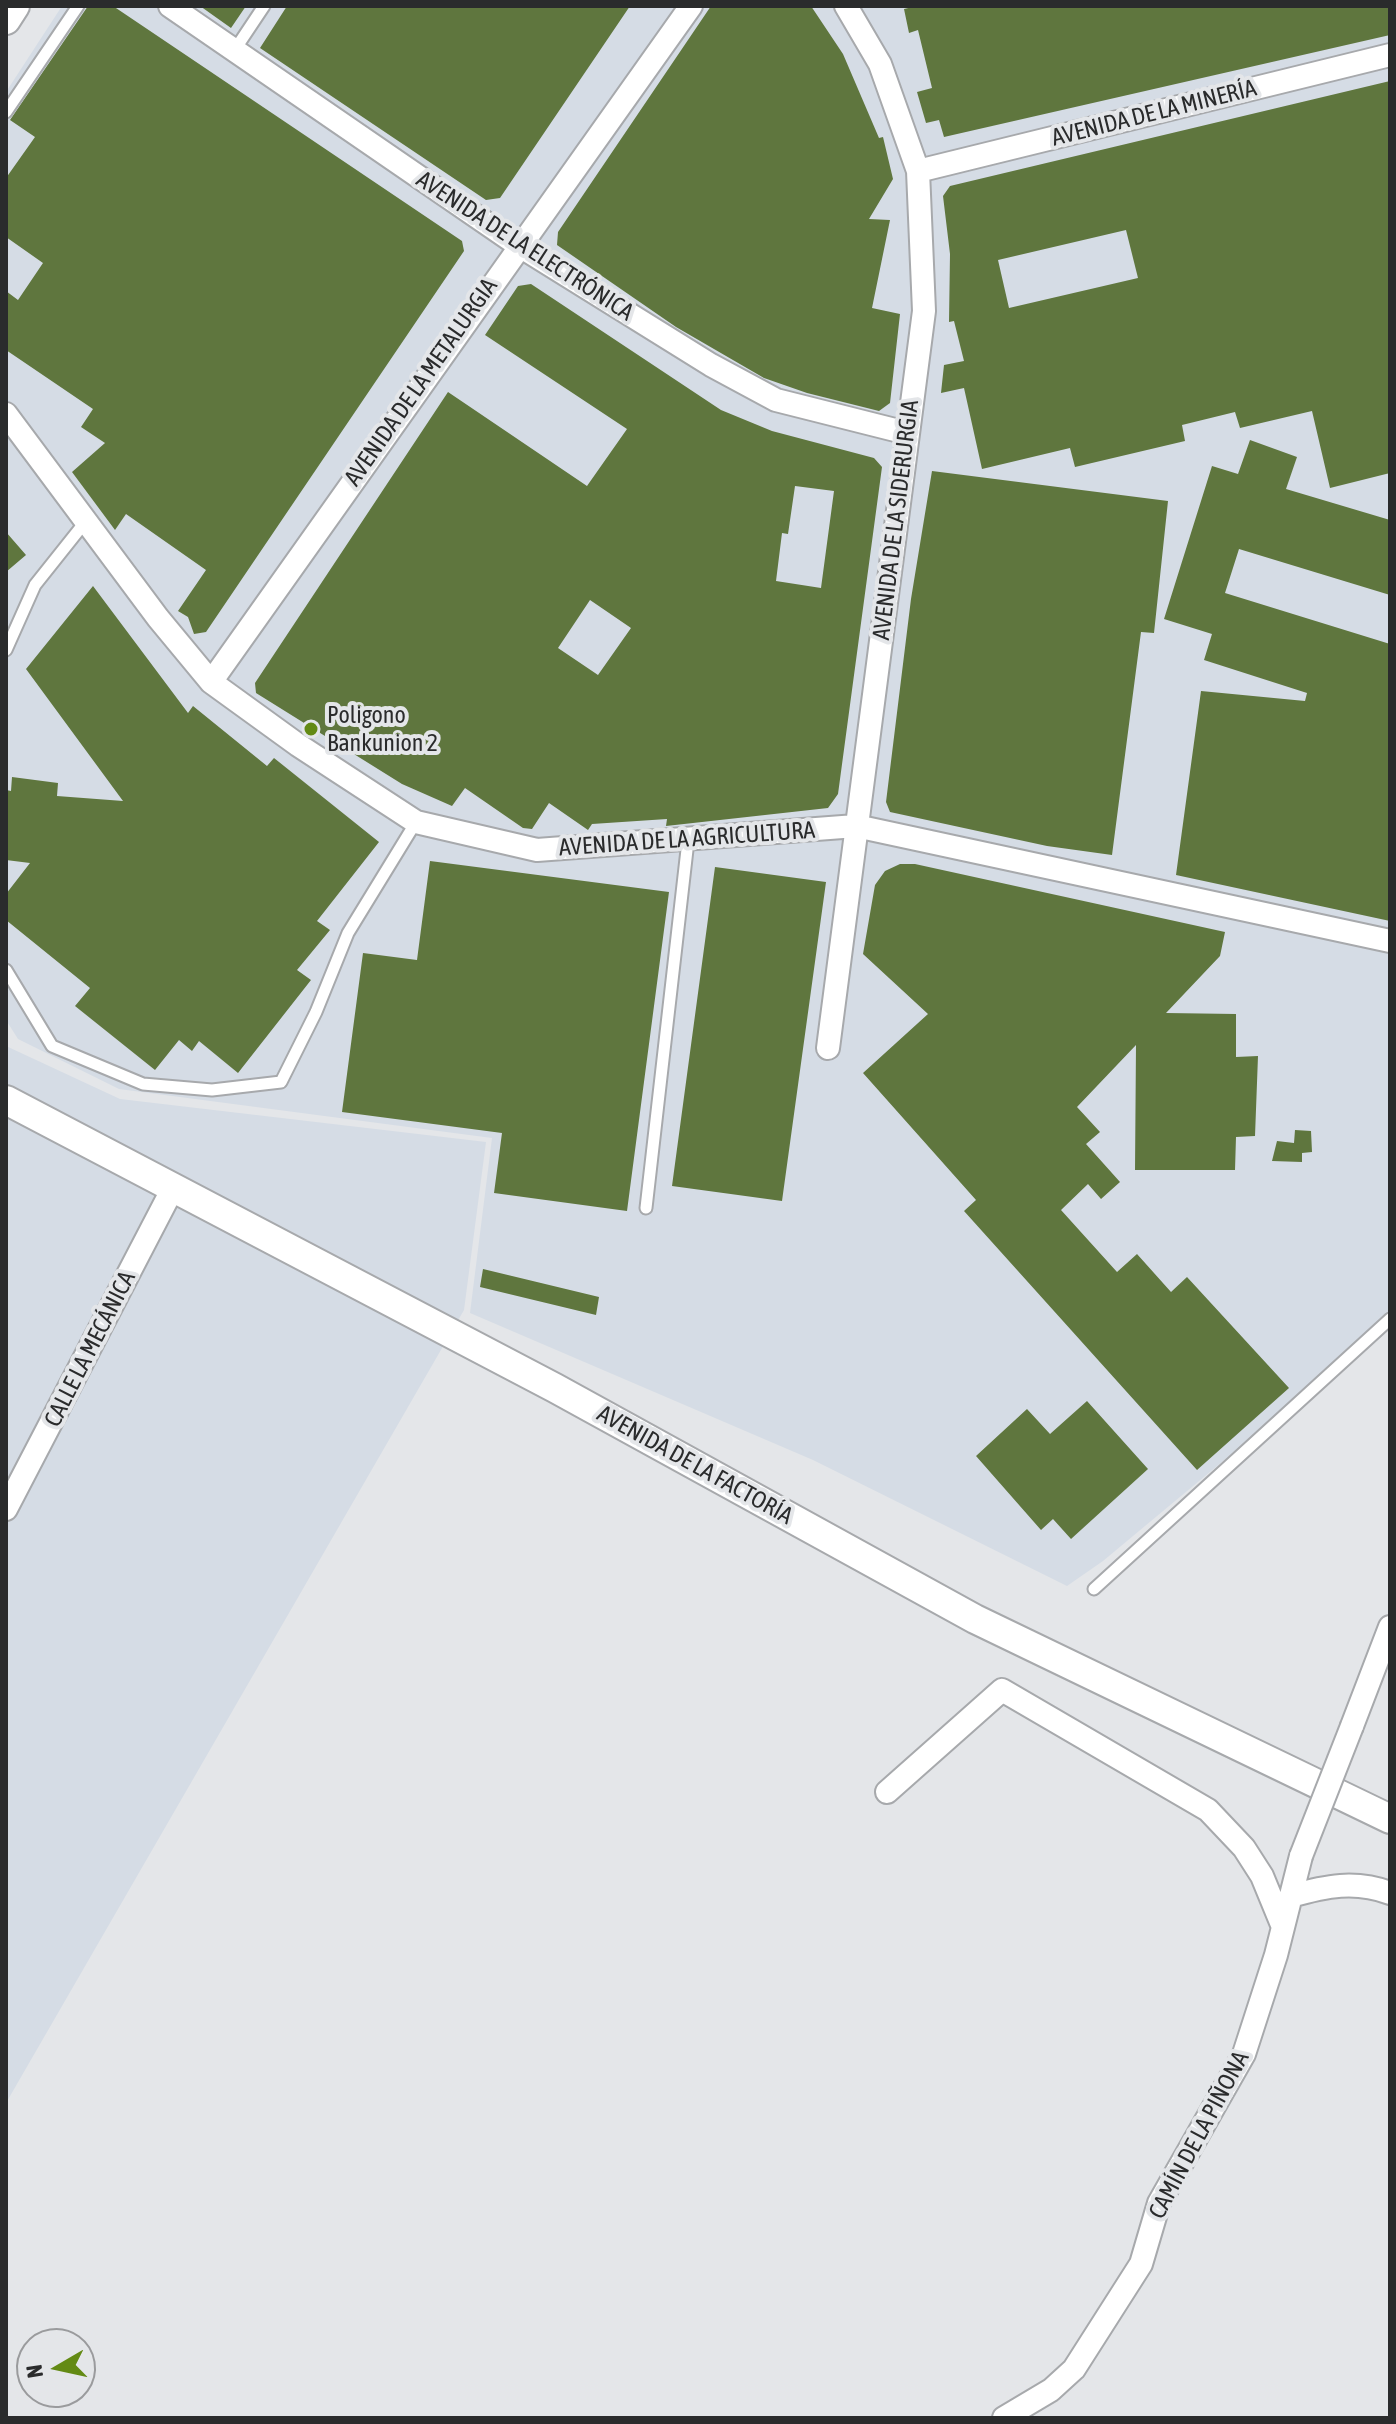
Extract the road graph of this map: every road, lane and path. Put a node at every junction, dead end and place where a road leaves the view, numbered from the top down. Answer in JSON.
{"nodes":[{"id":1,"x":15,"y":6,"type":"edge"},
{"id":2,"x":78,"y":6,"type":"edge"},
{"id":3,"x":170,"y":6,"type":"edge"},
{"id":4,"x":264,"y":6,"type":"edge"},
{"id":5,"x":691,"y":6,"type":"edge"},
{"id":6,"x":846,"y":6,"type":"edge"},
{"id":7,"x":6,"y":20,"type":"edge"},
{"id":8,"x":234,"y":51,"type":"junction"},
{"id":9,"x":1390,"y":55,"type":"edge"},
{"id":10,"x":6,"y":112,"type":"edge"},
{"id":11,"x":918,"y":171,"type":"junction"},
{"id":12,"x":518,"y":245,"type":"junction"},
{"id":13,"x":6,"y":414,"type":"edge"},
{"id":14,"x":907,"y":433,"type":"junction"},
{"id":15,"x":86,"y":521,"type":"junction"},
{"id":16,"x":6,"y":650,"type":"edge"},
{"id":17,"x":211,"y":682,"type":"junction"},
{"id":18,"x":416,"y":822,"type":"junction"},
{"id":19,"x":856,"y":826,"type":"junction"},
{"id":20,"x":688,"y":841,"type":"junction"},
{"id":21,"x":1390,"y":941,"type":"edge"},
{"id":22,"x":6,"y":970,"type":"edge"},
{"id":23,"x":828,"y":1048,"type":"dead end"},
{"id":24,"x":6,"y":1100,"type":"edge"},
{"id":25,"x":173,"y":1188,"type":"junction"},
{"id":26,"x":646,"y":1208,"type":"dead end"},
{"id":27,"x":1390,"y":1319,"type":"edge"},
{"id":28,"x":6,"y":1509,"type":"edge"},
{"id":29,"x":1094,"y":1589,"type":"dead end"},
{"id":30,"x":1390,"y":1627,"type":"edge"},
{"id":31,"x":887,"y":1792,"type":"dead end"},
{"id":32,"x":1390,"y":1819,"type":"edge"},
{"id":33,"x":1390,"y":1893,"type":"edge"},
{"id":34,"x":1291,"y":1896,"type":"junction"},
{"id":35,"x":1283,"y":1927,"type":"junction"},
{"id":36,"x":1004,"y":2418,"type":"edge"}],
"edges":[{"from":1,"to":7,"type":"street"},
{"from":2,"to":10,"type":"lane"},
{"from":3,"to":8,"type":"street","name":"AVENIDA DE LA ELECTRÓNICA"},
{"from":4,"to":8,"type":"lane"},
{"from":5,"to":12,"type":"street","name":"AVENIDA DE LA METALURGIA"},
{"from":6,"to":11,"type":"street","name":"AVENIDA DE LA SIDERURGIA"},
{"from":8,"to":12,"type":"street","name":"AVENIDA DE LA ELECTRÓNICA"},
{"from":9,"to":11,"type":"street","name":"AVENIDA DE LA MINERÍA"},
{"from":11,"to":14,"type":"street","name":"AVENIDA DE LA SIDERURGIA"},
{"from":12,"to":14,"type":"street","name":"AVENIDA DE LA ELECTRÓNICA"},
{"from":12,"to":17,"type":"street","name":"AVENIDA DE LA METALURGIA"},
{"from":13,"to":15,"type":"street","name":"AVENIDA DE LA AGRICULTURA"},
{"from":14,"to":19,"type":"street","name":"AVENIDA DE LA SIDERURGIA"},
{"from":15,"to":16,"type":"lane"},
{"from":15,"to":17,"type":"street","name":"AVENIDA DE LA AGRICULTURA"},
{"from":17,"to":18,"type":"street","name":"AVENIDA DE LA AGRICULTURA"},
{"from":18,"to":20,"type":"street","name":"AVENIDA DE LA AGRICULTURA"},
{"from":18,"to":22,"type":"lane"},
{"from":19,"to":20,"type":"street","name":"AVENIDA DE LA AGRICULTURA"},
{"from":19,"to":21,"type":"street","name":"AVENIDA DE LA AGRICULTURA"},
{"from":19,"to":23,"type":"street","name":"AVENIDA DE LA SIDERURGIA"},
{"from":20,"to":26,"type":"lane"},
{"from":24,"to":25,"type":"street","name":"AVENIDA DE LA FACTORÍA"},
{"from":25,"to":28,"type":"street","name":"CALLE LA MECÁNICA"},
{"from":25,"to":32,"type":"street","name":"AVENIDA DE LA FACTORÍA"},
{"from":27,"to":29,"type":"lane"},
{"from":30,"to":34,"type":"street","name":"CAMÍN DE LA PIÑONA","bridge":true},
{"from":31,"to":35,"type":"street"},
{"from":33,"to":34,"type":"street"},
{"from":34,"to":35,"type":"street","name":"CAMÍN DE LA PIÑONA"},
{"from":35,"to":36,"type":"street","name":"CAMÍN DE LA PIÑONA"}]}
